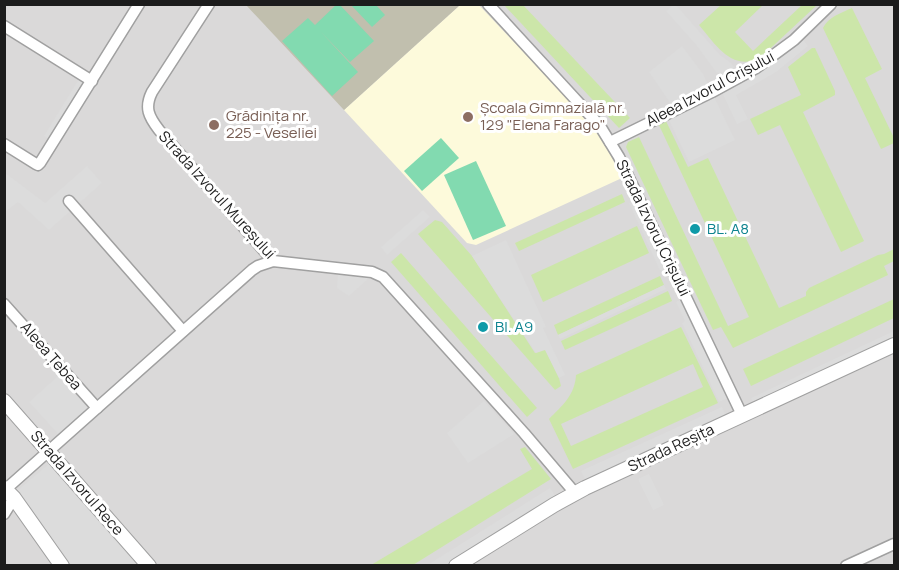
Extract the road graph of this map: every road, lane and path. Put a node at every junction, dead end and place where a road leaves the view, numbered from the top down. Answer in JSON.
{"nodes":[{"id":1,"x":139,"y":4,"type":"edge"},
{"id":2,"x":209,"y":4,"type":"edge"},
{"id":3,"x":488,"y":4,"type":"edge"},
{"id":4,"x":831,"y":4,"type":"edge"},
{"id":5,"x":4,"y":26,"type":"edge"},
{"id":6,"x":92,"y":81,"type":"junction"},
{"id":7,"x":610,"y":142,"type":"junction"},
{"id":8,"x":4,"y":144,"type":"edge"},
{"id":9,"x":69,"y":201,"type":"dead end"},
{"id":10,"x":273,"y":261,"type":"junction"},
{"id":11,"x":4,"y":304,"type":"edge"},
{"id":12,"x":183,"y":331,"type":"junction"},
{"id":13,"x":894,"y":345,"type":"edge"},
{"id":14,"x":4,"y":401,"type":"edge"},
{"id":15,"x":97,"y":408,"type":"junction"},
{"id":16,"x":742,"y":415,"type":"junction"},
{"id":17,"x":48,"y":451,"type":"junction"},
{"id":18,"x":8,"y":492,"type":"edge"},
{"id":19,"x":574,"y":493,"type":"junction"},
{"id":20,"x":4,"y":514,"type":"edge"},
{"id":21,"x":894,"y":544,"type":"edge"},
{"id":22,"x":62,"y":566,"type":"edge"},
{"id":23,"x":149,"y":566,"type":"edge"},
{"id":24,"x":456,"y":566,"type":"edge"},
{"id":25,"x":846,"y":566,"type":"edge"}],
"edges":[{"from":1,"to":6,"type":"street"},
{"from":2,"to":10,"type":"street","name":"Strada Izvorul Mureșului"},
{"from":3,"to":7,"type":"street","name":"Strada Izvorul Crișului"},
{"from":4,"to":7,"type":"street","name":"Aleea Izvorul Crișului"},
{"from":5,"to":6,"type":"street"},
{"from":6,"to":8,"type":"street"},
{"from":7,"to":16,"type":"street","name":"Strada Izvorul Crișului"},
{"from":9,"to":12,"type":"street"},
{"from":10,"to":12,"type":"street"},
{"from":10,"to":19,"type":"street","name":"Strada Izvorul Mureșului"},
{"from":11,"to":15,"type":"street","name":"Aleea Țebea"},
{"from":12,"to":15,"type":"street"},
{"from":13,"to":16,"type":"street","name":"Strada Reșița"},
{"from":14,"to":17,"type":"street","name":"Strada Izvorul Rece"},
{"from":15,"to":17,"type":"street"},
{"from":16,"to":19,"type":"street","name":"Strada Reșița"},
{"from":17,"to":18,"type":"street"},
{"from":17,"to":23,"type":"street","name":"Strada Izvorul Rece"},
{"from":18,"to":20,"type":"street"},
{"from":18,"to":22,"type":"street"},
{"from":19,"to":24,"type":"street","name":"Strada Reșița"},
{"from":21,"to":25,"type":"street"}]}
